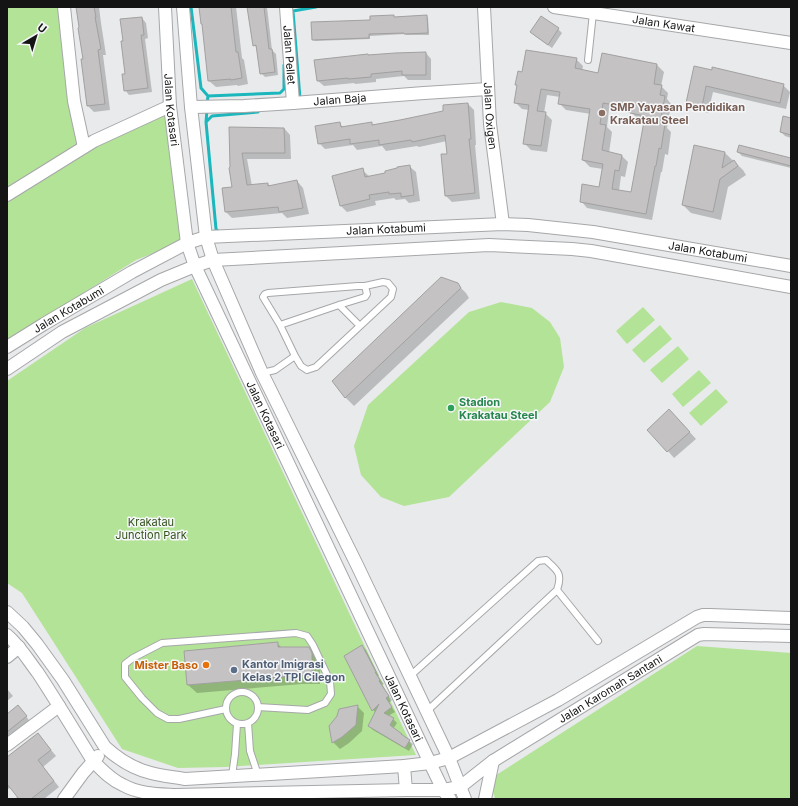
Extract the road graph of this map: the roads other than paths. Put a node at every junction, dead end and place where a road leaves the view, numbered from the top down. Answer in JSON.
{"nodes":[{"id":1,"x":64,"y":7,"type":"edge"},
{"id":2,"x":165,"y":7,"type":"edge"},
{"id":3,"x":183,"y":7,"type":"edge"},
{"id":4,"x":286,"y":7,"type":"edge"},
{"id":5,"x":484,"y":7,"type":"edge"},
{"id":6,"x":554,"y":7,"type":"edge"},
{"id":7,"x":593,"y":13,"type":"junction"},
{"id":8,"x":791,"y":43,"type":"edge"},
{"id":9,"x":588,"y":60,"type":"dead end"},
{"id":10,"x":488,"y":89,"type":"junction"},
{"id":11,"x":293,"y":103,"type":"junction"},
{"id":12,"x":170,"y":106,"type":"junction"},
{"id":13,"x":193,"y":107,"type":"junction"},
{"id":14,"x":84,"y":147,"type":"junction"},
{"id":15,"x":7,"y":195,"type":"edge"},
{"id":16,"x":503,"y":224,"type":"junction"},
{"id":17,"x":593,"y":232,"type":"junction"},
{"id":18,"x":206,"y":237,"type":"junction"},
{"id":19,"x":187,"y":243,"type":"junction"},
{"id":20,"x":591,"y":251,"type":"junction"},
{"id":21,"x":213,"y":260,"type":"junction"},
{"id":22,"x":195,"y":266,"type":"junction"},
{"id":23,"x":791,"y":266,"type":"edge"},
{"id":24,"x":365,"y":286,"type":"junction"},
{"id":25,"x":791,"y":287,"type":"edge"},
{"id":26,"x":339,"y":305,"type":"junction"},
{"id":27,"x":280,"y":325,"type":"junction"},
{"id":28,"x":360,"y":326,"type":"junction"},
{"id":29,"x":7,"y":347,"type":"edge"},
{"id":30,"x":295,"y":356,"type":"junction"},
{"id":31,"x":7,"y":369,"type":"edge"},
{"id":32,"x":262,"y":373,"type":"junction"},
{"id":33,"x":557,"y":590,"type":"junction"},
{"id":34,"x":7,"y":612,"type":"edge"},
{"id":35,"x":791,"y":618,"type":"edge"},
{"id":36,"x":7,"y":635,"type":"edge"},
{"id":37,"x":791,"y":636,"type":"edge"},
{"id":38,"x":598,"y":640,"type":"dead end"},
{"id":39,"x":19,"y":647,"type":"junction"},
{"id":40,"x":7,"y":657,"type":"edge"},
{"id":41,"x":410,"y":676,"type":"junction"},
{"id":42,"x":558,"y":700,"type":"junction"},
{"id":43,"x":59,"y":706,"type":"junction"},
{"id":44,"x":258,"y":707,"type":"junction"},
{"id":45,"x":226,"y":709,"type":"junction"},
{"id":46,"x":427,"y":711,"type":"junction"},
{"id":47,"x":568,"y":715,"type":"junction"},
{"id":48,"x":248,"y":723,"type":"junction"},
{"id":49,"x":237,"y":724,"type":"junction"},
{"id":50,"x":7,"y":745,"type":"edge"},
{"id":51,"x":105,"y":747,"type":"junction"},
{"id":52,"x":449,"y":758,"type":"junction"},
{"id":53,"x":93,"y":761,"type":"junction"},
{"id":54,"x":494,"y":761,"type":"junction"},
{"id":55,"x":430,"y":763,"type":"junction"},
{"id":56,"x":404,"y":766,"type":"junction"},
{"id":57,"x":258,"y":775,"type":"junction"},
{"id":58,"x":232,"y":776,"type":"junction"},
{"id":59,"x":460,"y":786,"type":"junction"},
{"id":60,"x":406,"y":790,"type":"junction"},
{"id":61,"x":447,"y":795,"type":"edge"},
{"id":62,"x":64,"y":799,"type":"edge"},
{"id":63,"x":465,"y":799,"type":"edge"},
{"id":64,"x":485,"y":799,"type":"edge"}],
"edges":[{"from":1,"to":14,"type":"street"},
{"from":2,"to":12,"type":"street","name":"Jalan Kotasari"},
{"from":3,"to":13,"type":"street","name":"Jalan Kotasari"},
{"from":4,"to":11,"type":"street","name":"Jalan Pellet"},
{"from":5,"to":10,"type":"street","name":"Jalan Oxigen"},
{"from":6,"to":7,"type":"street","name":"Jalan Kawat"},
{"from":7,"to":8,"type":"street","name":"Jalan Kawat"},
{"from":7,"to":9,"type":"lane"},
{"from":10,"to":11,"type":"street","name":"Jalan Baja"},
{"from":10,"to":16,"type":"street","name":"Jalan Oxigen"},
{"from":11,"to":13,"type":"street","name":"Jalan Baja"},
{"from":12,"to":14,"type":"street"},
{"from":12,"to":19,"type":"street","name":"Jalan Kotasari"},
{"from":13,"to":18,"type":"street","name":"Jalan Kotasari"},
{"from":14,"to":15,"type":"street"},
{"from":16,"to":17,"type":"street","name":"Jalan Kotabumi"},
{"from":16,"to":18,"type":"street","name":"Jalan Kotabumi"},
{"from":17,"to":20,"type":"street"},
{"from":17,"to":23,"type":"street","name":"Jalan Kotabumi"},
{"from":18,"to":19,"type":"street","name":"Jalan Kotabumi"},
{"from":18,"to":21,"type":"street","name":"Jalan Kotasari"},
{"from":19,"to":22,"type":"street","name":"Jalan Kotasari"},
{"from":19,"to":29,"type":"street","name":"Jalan Kotabumi"},
{"from":20,"to":21,"type":"street","name":"Jalan Kotabumi"},
{"from":20,"to":25,"type":"street","name":"Jalan Kotabumi"},
{"from":21,"to":22,"type":"street","name":"Jalan Kotabumi"},
{"from":21,"to":32,"type":"street","name":"Jalan Kotasari"},
{"from":22,"to":31,"type":"street","name":"Jalan Kotabumi"},
{"from":22,"to":55,"type":"street","name":"Jalan Kotasari"},
{"from":24,"to":26,"type":"lane"},
{"from":24,"to":27,"type":"lane"},
{"from":24,"to":28,"type":"lane"},
{"from":26,"to":27,"type":"lane"},
{"from":26,"to":28,"type":"lane"},
{"from":27,"to":30,"type":"lane"},
{"from":28,"to":30,"type":"lane"},
{"from":30,"to":32,"type":"lane"},
{"from":32,"to":41,"type":"street","name":"Jalan Kotasari"},
{"from":33,"to":38,"type":"lane"},
{"from":33,"to":41,"type":"lane"},
{"from":33,"to":46,"type":"lane"},
{"from":34,"to":51,"type":"street"},
{"from":35,"to":42,"type":"street","name":"Jalan Karomah Santani"},
{"from":36,"to":39,"type":"street","name":"Jalan Karomah Santani"},
{"from":37,"to":47,"type":"street","name":"Jalan Karomah Santani"},
{"from":39,"to":40,"type":"street"},
{"from":39,"to":43,"type":"street","name":"Jalan Karomah Santani"},
{"from":41,"to":46,"type":"street","name":"Jalan Kotasari"},
{"from":42,"to":47,"type":"street"},
{"from":42,"to":52,"type":"street","name":"Jalan Karomah Santani"},
{"from":43,"to":50,"type":"street"},
{"from":43,"to":53,"type":"street","name":"Jalan Karomah Santani"},
{"from":44,"to":45,"type":"lane"},
{"from":44,"to":45,"type":"lane"},
{"from":44,"to":48,"type":"lane"},
{"from":45,"to":49,"type":"lane"},
{"from":46,"to":52,"type":"street","name":"Jalan Kotasari"},
{"from":47,"to":54,"type":"street","name":"Jalan Karomah Santani"},
{"from":48,"to":49,"type":"lane"},
{"from":48,"to":57,"type":"lane"},
{"from":49,"to":58,"type":"lane"},
{"from":51,"to":53,"type":"street"},
{"from":51,"to":58,"type":"street","name":"Jalan Karomah Santani"},
{"from":52,"to":55,"type":"street","name":"Jalan Karomah Santani"},
{"from":52,"to":59,"type":"street","name":"Jalan Kotasari"},
{"from":53,"to":60,"type":"street","name":"Jalan Karomah Santani"},
{"from":53,"to":62,"type":"street"},
{"from":54,"to":59,"type":"street","name":"Jalan Karomah Santani"},
{"from":54,"to":64,"type":"street"},
{"from":55,"to":56,"type":"street","name":"Jalan Karomah Santani"},
{"from":55,"to":61,"type":"street","name":"Jalan Kotasari"},
{"from":56,"to":57,"type":"street","name":"Jalan Karomah Santani"},
{"from":56,"to":60,"type":"street"},
{"from":57,"to":58,"type":"street","name":"Jalan Karomah Santani"},
{"from":59,"to":61,"type":"street","name":"Jalan Karomah Santani"},
{"from":59,"to":63,"type":"street","name":"Jalan Kotasari"},
{"from":60,"to":61,"type":"street","name":"Jalan Karomah Santani"}]}
